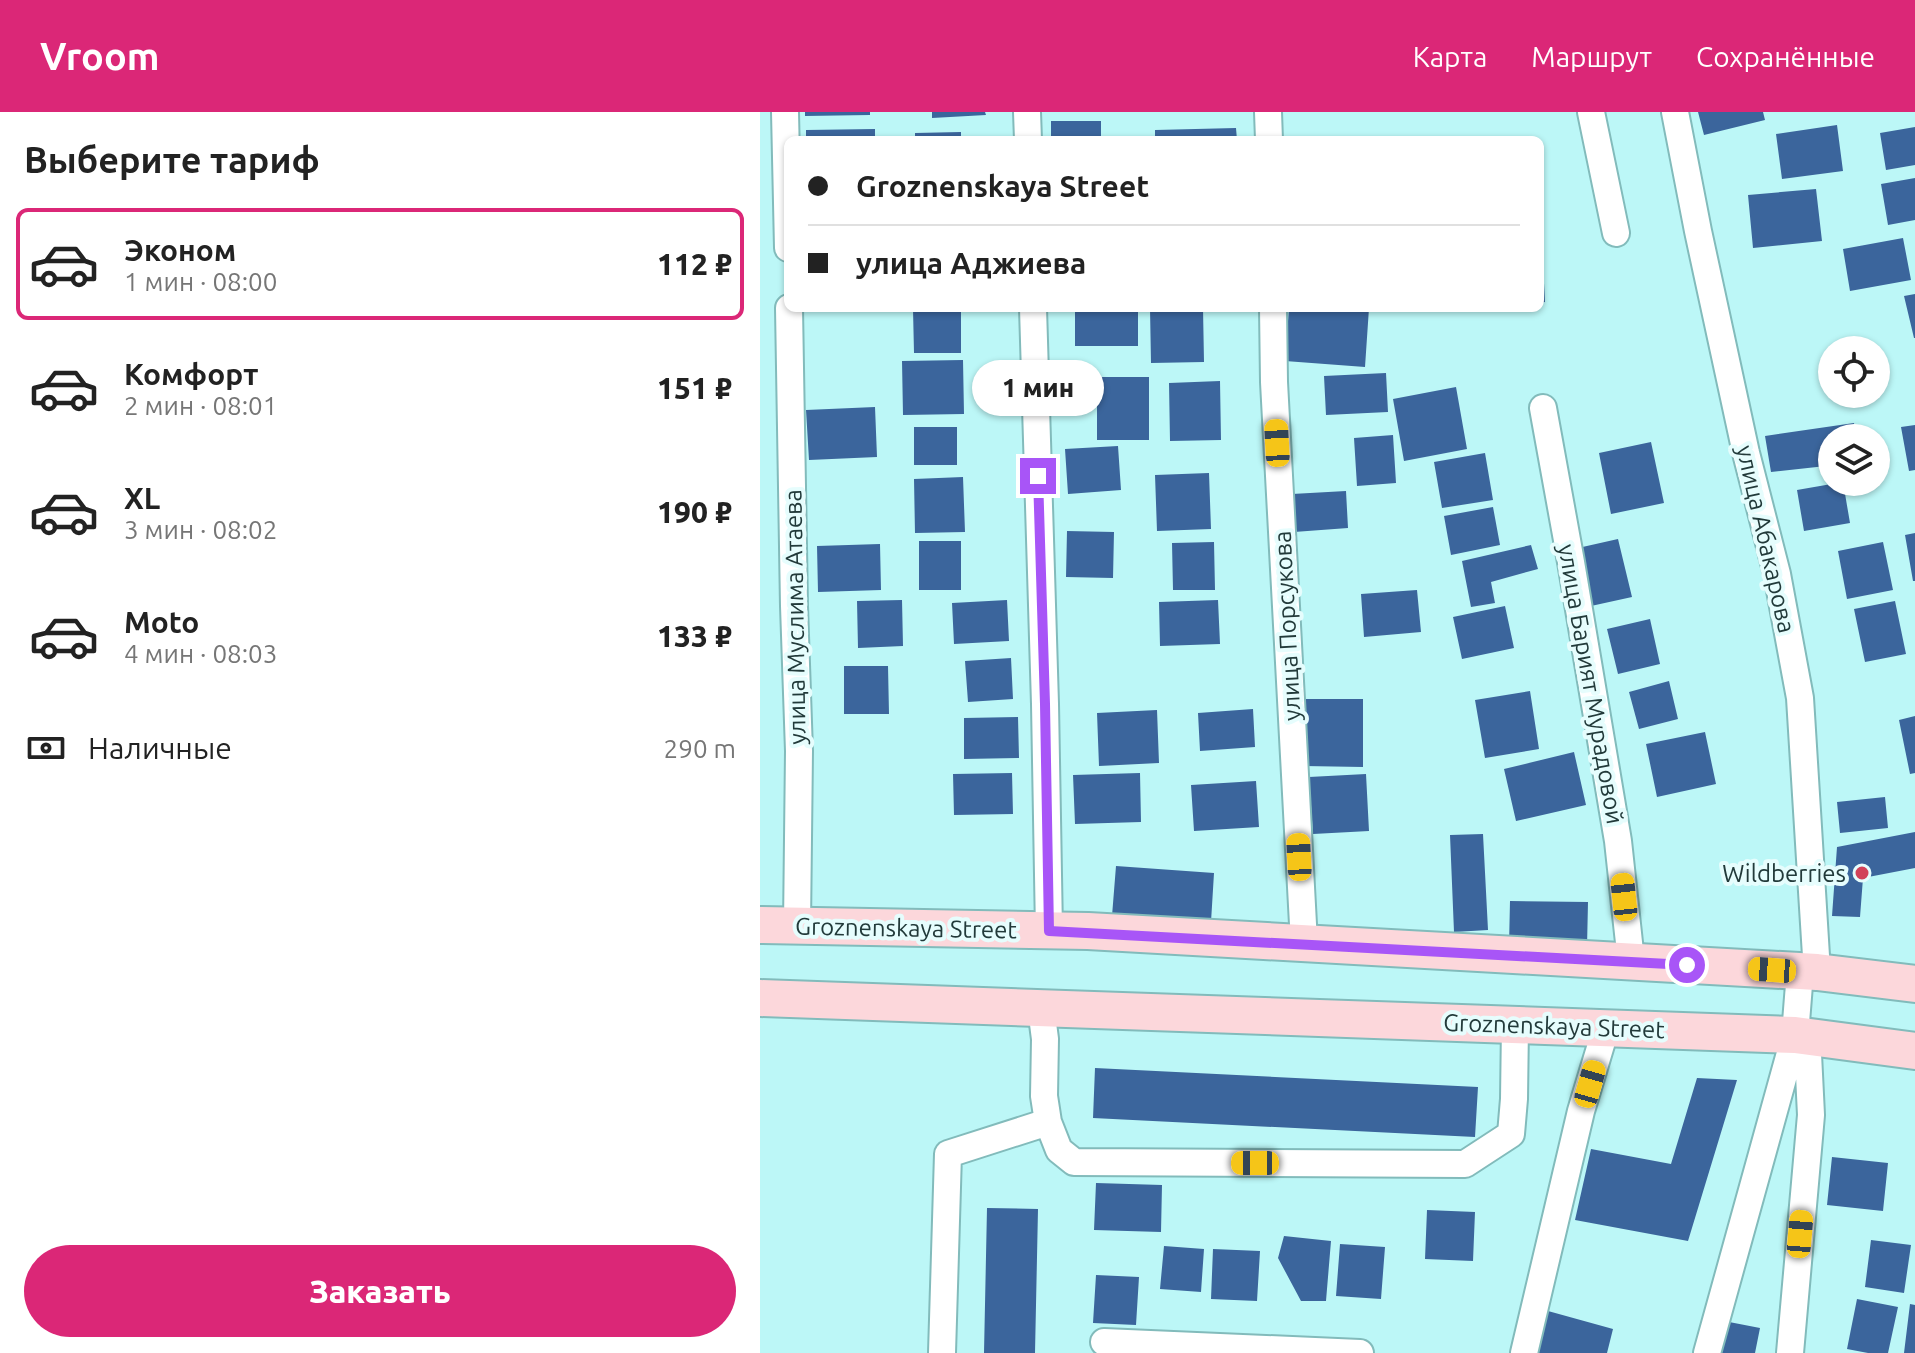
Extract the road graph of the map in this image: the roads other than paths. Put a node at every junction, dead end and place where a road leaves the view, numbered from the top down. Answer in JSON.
{"nodes":[{"id":1,"x":785,"y":112,"type":"edge"},
{"id":2,"x":1027,"y":112,"type":"edge"},
{"id":3,"x":1268,"y":112,"type":"edge"},
{"id":4,"x":1591,"y":112,"type":"edge"},
{"id":5,"x":1675,"y":112,"type":"edge"},
{"id":6,"x":786,"y":136,"type":"edge"},
{"id":7,"x":1028,"y":136,"type":"edge"},
{"id":8,"x":1269,"y":136,"type":"edge"},
{"id":9,"x":1616,"y":233,"type":"dead end"},
{"id":10,"x":789,"y":312,"type":"edge"},
{"id":11,"x":1033,"y":312,"type":"edge"},
{"id":12,"x":1273,"y":312,"type":"edge"},
{"id":13,"x":1543,"y":408,"type":"dead end"},
{"id":14,"x":760,"y":925,"type":"edge"},
{"id":15,"x":797,"y":926,"type":"junction"},
{"id":16,"x":1049,"y":931,"type":"junction"},
{"id":17,"x":1304,"y":943,"type":"junction"},
{"id":18,"x":1631,"y":961,"type":"junction"},
{"id":19,"x":1809,"y":972,"type":"junction"},
{"id":20,"x":1915,"y":984,"type":"edge"},
{"id":21,"x":760,"y":998,"type":"edge"},
{"id":22,"x":1041,"y":1008,"type":"junction"},
{"id":23,"x":1515,"y":1025,"type":"junction"},
{"id":24,"x":1606,"y":1028,"type":"junction"},
{"id":25,"x":1795,"y":1035,"type":"junction"},
{"id":26,"x":1915,"y":1051,"type":"edge"},
{"id":27,"x":1048,"y":1122,"type":"junction"},
{"id":28,"x":1104,"y":1342,"type":"dead end"},
{"id":29,"x":942,"y":1353,"type":"edge"},
{"id":30,"x":1360,"y":1353,"type":"edge"},
{"id":31,"x":1524,"y":1353,"type":"edge"},
{"id":32,"x":1707,"y":1353,"type":"edge"},
{"id":33,"x":1790,"y":1353,"type":"edge"}],
"edges":[{"from":1,"to":6,"type":"street"},
{"from":2,"to":7,"type":"street"},
{"from":3,"to":8,"type":"street"},
{"from":4,"to":9,"type":"street"},
{"from":5,"to":19,"type":"street","name":"улица Абакарова"},
{"from":10,"to":15,"type":"street","name":"улица Муслима Атаева"},
{"from":11,"to":16,"type":"street"},
{"from":12,"to":17,"type":"street","name":"улица Порсукова"},
{"from":13,"to":18,"type":"street","name":"улица Барият Мурадовой"},
{"from":14,"to":15,"type":"street","name":"Groznenskaya Street"},
{"from":15,"to":16,"type":"street","name":"Groznenskaya Street"},
{"from":16,"to":17,"type":"street","name":"Groznenskaya Street"},
{"from":17,"to":18,"type":"street","name":"Groznenskaya Street"},
{"from":18,"to":19,"type":"street","name":"Groznenskaya Street"},
{"from":19,"to":20,"type":"street","name":"Groznenskaya Street"},
{"from":19,"to":25,"type":"street","name":"улица Абакарова"},
{"from":21,"to":22,"type":"street","name":"Groznenskaya Street"},
{"from":22,"to":23,"type":"street","name":"Groznenskaya Street"},
{"from":22,"to":27,"type":"street"},
{"from":23,"to":24,"type":"street","name":"Groznenskaya Street"},
{"from":23,"to":27,"type":"street"},
{"from":24,"to":25,"type":"street","name":"Groznenskaya Street"},
{"from":24,"to":31,"type":"street"},
{"from":25,"to":26,"type":"street","name":"Groznenskaya Street"},
{"from":25,"to":32,"type":"street"},
{"from":25,"to":33,"type":"street"},
{"from":27,"to":29,"type":"street"},
{"from":28,"to":30,"type":"street"}]}
